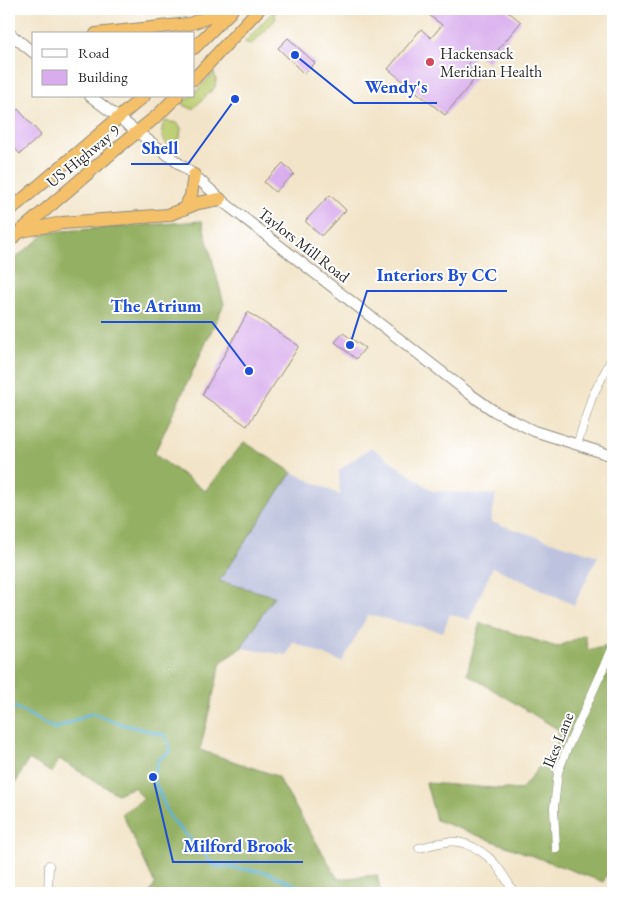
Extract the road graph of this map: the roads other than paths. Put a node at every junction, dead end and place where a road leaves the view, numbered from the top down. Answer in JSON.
{"nodes":[{"id":1,"x":232,"y":9,"type":"edge"},
{"id":2,"x":259,"y":9,"type":"edge"},
{"id":3,"x":115,"y":32,"type":"edge"},
{"id":4,"x":9,"y":33,"type":"edge"},
{"id":5,"x":195,"y":47,"type":"edge"},
{"id":6,"x":32,"y":51,"type":"edge"},
{"id":7,"x":195,"y":78,"type":"edge"},
{"id":8,"x":93,"y":98,"type":"edge"},
{"id":9,"x":142,"y":98,"type":"edge"},
{"id":10,"x":175,"y":98,"type":"edge"},
{"id":11,"x":118,"y":117,"type":"junction"},
{"id":12,"x":138,"y":132,"type":"junction"},
{"id":13,"x":194,"y":175,"type":"junction"},
{"id":14,"x":220,"y":199,"type":"junction"},
{"id":15,"x":184,"y":209,"type":"junction"},
{"id":16,"x":9,"y":211,"type":"edge"},
{"id":17,"x":20,"y":232,"type":"junction"},
{"id":18,"x":9,"y":241,"type":"edge"},
{"id":19,"x":613,"y":356,"type":"edge"},
{"id":20,"x":577,"y":445,"type":"junction"},
{"id":21,"x":613,"y":456,"type":"edge"},
{"id":22,"x":613,"y":646,"type":"edge"},
{"id":23,"x":419,"y":848,"type":"dead end"},
{"id":24,"x":556,"y":849,"type":"dead end"},
{"id":25,"x":49,"y":865,"type":"dead end"},
{"id":26,"x":48,"y":893,"type":"edge"},
{"id":27,"x":514,"y":893,"type":"edge"}],
"edges":[{"from":1,"to":3,"type":"highway"},
{"from":1,"to":5,"type":"highway"},
{"from":2,"to":7,"type":"highway"},
{"from":4,"to":6,"type":"street"},
{"from":8,"to":11,"type":"street","name":"Taylors Mill Road"},
{"from":9,"to":11,"type":"highway","name":"US Highway 9"},
{"from":10,"to":12,"type":"highway","name":"US Highway 9"},
{"from":11,"to":12,"type":"street","name":"Taylors Mill Road"},
{"from":11,"to":16,"type":"highway","name":"US Highway 9"},
{"from":12,"to":13,"type":"street","name":"Taylors Mill Road"},
{"from":12,"to":17,"type":"highway","name":"US Highway 9"},
{"from":13,"to":14,"type":"street","name":"Taylors Mill Road"},
{"from":13,"to":15,"type":"highway"},
{"from":14,"to":15,"type":"highway"},
{"from":14,"to":20,"type":"street","name":"Taylors Mill Road"},
{"from":15,"to":17,"type":"highway"},
{"from":17,"to":18,"type":"highway","name":"US Highway 9"},
{"from":19,"to":20,"type":"street"},
{"from":20,"to":21,"type":"street","name":"Taylors Mill Road"},
{"from":22,"to":24,"type":"street","name":"Ikes Lane"},
{"from":23,"to":27,"type":"street"},
{"from":25,"to":26,"type":"street"}]}
